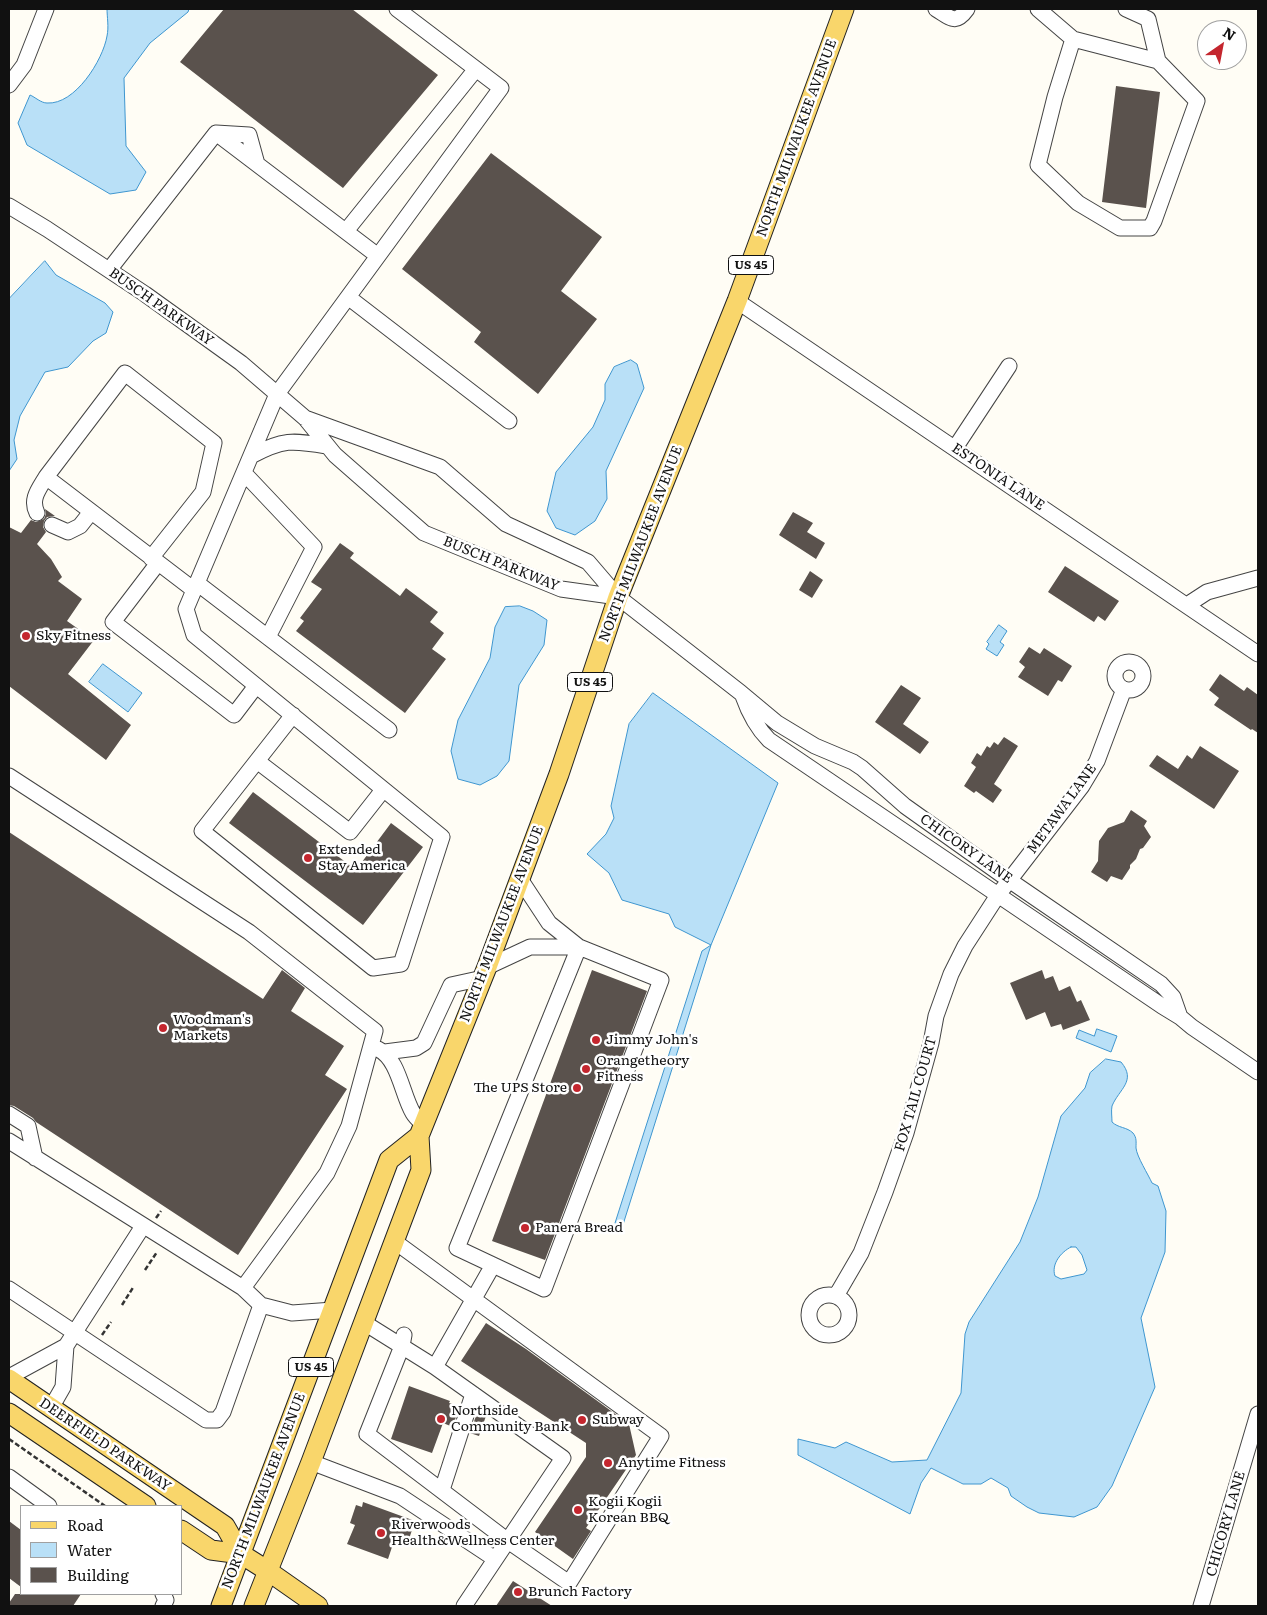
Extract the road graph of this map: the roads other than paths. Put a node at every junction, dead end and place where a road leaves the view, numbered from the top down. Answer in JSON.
{"nodes":[{"id":1,"x":46,"y":9,"type":"edge"},
{"id":2,"x":397,"y":9,"type":"edge"},
{"id":3,"x":844,"y":9,"type":"edge"},
{"id":4,"x":936,"y":9,"type":"edge"},
{"id":5,"x":967,"y":9,"type":"edge"},
{"id":6,"x":1038,"y":9,"type":"edge"},
{"id":7,"x":1126,"y":9,"type":"edge"},
{"id":8,"x":1073,"y":39,"type":"junction"},
{"id":9,"x":1158,"y":61,"type":"junction"},
{"id":10,"x":476,"y":69,"type":"junction"},
{"id":11,"x":9,"y":84,"type":"edge"},
{"id":12,"x":9,"y":206,"type":"edge"},
{"id":13,"x":346,"y":231,"type":"junction"},
{"id":14,"x":378,"y":256,"type":"junction"},
{"id":15,"x":109,"y":270,"type":"junction"},
{"id":16,"x":348,"y":297,"type":"junction"},
{"id":17,"x":738,"y":301,"type":"junction"},
{"id":18,"x":1009,"y":366,"type":"dead end"},
{"id":19,"x":277,"y":394,"type":"junction"},
{"id":20,"x":305,"y":418,"type":"junction"},
{"id":21,"x":508,"y":421,"type":"dead end"},
{"id":22,"x":327,"y":446,"type":"junction"},
{"id":23,"x":955,"y":448,"type":"junction"},
{"id":24,"x":251,"y":456,"type":"junction"},
{"id":25,"x":244,"y":473,"type":"junction"},
{"id":26,"x":46,"y":477,"type":"junction"},
{"id":27,"x":91,"y":512,"type":"junction"},
{"id":28,"x":37,"y":513,"type":"dead end"},
{"id":29,"x":52,"y":524,"type":"dead end"},
{"id":30,"x":155,"y":561,"type":"junction"},
{"id":31,"x":1258,"y":578,"type":"edge"},
{"id":32,"x":195,"y":587,"type":"junction"},
{"id":33,"x":618,"y":597,"type":"junction"},
{"id":34,"x":1187,"y":605,"type":"junction"},
{"id":35,"x":268,"y":637,"type":"junction"},
{"id":36,"x":1258,"y":654,"type":"edge"},
{"id":37,"x":256,"y":686,"type":"junction"},
{"id":38,"x":1124,"y":689,"type":"dead end"},
{"id":39,"x":741,"y":693,"type":"junction"},
{"id":40,"x":293,"y":715,"type":"junction"},
{"id":41,"x":389,"y":730,"type":"dead end"},
{"id":42,"x":839,"y":756,"type":"junction"},
{"id":43,"x":257,"y":761,"type":"junction"},
{"id":44,"x":9,"y":776,"type":"edge"},
{"id":45,"x":824,"y":778,"type":"junction"},
{"id":46,"x":383,"y":790,"type":"junction"},
{"id":47,"x":520,"y":879,"type":"junction"},
{"id":48,"x":1010,"y":880,"type":"junction"},
{"id":49,"x":998,"y":895,"type":"junction"},
{"id":50,"x":579,"y":947,"type":"junction"},
{"id":51,"x":485,"y":972,"type":"junction"},
{"id":52,"x":1180,"y":1017,"type":"junction"},
{"id":53,"x":371,"y":1045,"type":"junction"},
{"id":54,"x":385,"y":1052,"type":"junction"},
{"id":55,"x":1258,"y":1072,"type":"edge"},
{"id":56,"x":9,"y":1114,"type":"edge"},
{"id":57,"x":421,"y":1131,"type":"junction"},
{"id":58,"x":9,"y":1141,"type":"edge"},
{"id":59,"x":35,"y":1158,"type":"junction"},
{"id":60,"x":143,"y":1226,"type":"junction"},
{"id":61,"x":394,"y":1241,"type":"junction"},
{"id":62,"x":493,"y":1265,"type":"junction"},
{"id":63,"x":243,"y":1288,"type":"junction"},
{"id":64,"x":9,"y":1289,"type":"edge"},
{"id":65,"x":836,"y":1296,"type":"dead end"},
{"id":66,"x":474,"y":1300,"type":"junction"},
{"id":67,"x":261,"y":1305,"type":"junction"},
{"id":68,"x":333,"y":1310,"type":"junction"},
{"id":69,"x":364,"y":1322,"type":"junction"},
{"id":70,"x":75,"y":1332,"type":"junction"},
{"id":71,"x":403,"y":1341,"type":"junction"},
{"id":72,"x":66,"y":1346,"type":"junction"},
{"id":73,"x":435,"y":1367,"type":"junction"},
{"id":74,"x":9,"y":1378,"type":"edge"},
{"id":75,"x":473,"y":1394,"type":"junction"},
{"id":76,"x":51,"y":1408,"type":"junction"},
{"id":77,"x":9,"y":1413,"type":"edge"},
{"id":78,"x":1258,"y":1414,"type":"edge"},
{"id":79,"x":311,"y":1462,"type":"junction"},
{"id":80,"x":9,"y":1477,"type":"edge"},
{"id":81,"x":442,"y":1490,"type":"junction"},
{"id":82,"x":48,"y":1505,"type":"edge"},
{"id":83,"x":145,"y":1505,"type":"edge"},
{"id":84,"x":182,"y":1531,"type":"edge"},
{"id":85,"x":508,"y":1541,"type":"junction"},
{"id":86,"x":241,"y":1554,"type":"junction"},
{"id":87,"x":495,"y":1559,"type":"junction"},
{"id":88,"x":268,"y":1571,"type":"junction"},
{"id":89,"x":221,"y":1606,"type":"edge"},
{"id":90,"x":254,"y":1606,"type":"edge"},
{"id":91,"x":318,"y":1606,"type":"edge"},
{"id":92,"x":464,"y":1606,"type":"edge"},
{"id":93,"x":1201,"y":1606,"type":"edge"}],
"edges":[{"from":1,"to":11,"type":"street"},
{"from":2,"to":10,"type":"street"},
{"from":3,"to":17,"type":"main road","name":"NORTH MILWAUKEE AVENUE","number":"US 45"},
{"from":4,"to":5,"type":"street"},
{"from":6,"to":8,"type":"street"},
{"from":7,"to":9,"type":"street"},
{"from":8,"to":9,"type":"street"},
{"from":8,"to":9,"type":"street"},
{"from":10,"to":13,"type":"street"},
{"from":10,"to":14,"type":"street"},
{"from":12,"to":15,"type":"street","name":"BUSCH PARKWAY"},
{"from":13,"to":14,"type":"street"},
{"from":13,"to":15,"type":"street"},
{"from":14,"to":16,"type":"street"},
{"from":15,"to":19,"type":"street","name":"BUSCH PARKWAY"},
{"from":16,"to":19,"type":"street"},
{"from":16,"to":21,"type":"street"},
{"from":17,"to":23,"type":"street","name":"ESTONIA LANE"},
{"from":17,"to":33,"type":"main road","name":"NORTH MILWAUKEE AVENUE","number":"US 45"},
{"from":18,"to":23,"type":"street"},
{"from":19,"to":20,"type":"street","name":"BUSCH PARKWAY"},
{"from":19,"to":24,"type":"street"},
{"from":20,"to":22,"type":"street","name":"BUSCH PARKWAY"},
{"from":20,"to":33,"type":"street","name":"BUSCH PARKWAY"},
{"from":22,"to":24,"type":"street"},
{"from":22,"to":33,"type":"street","name":"BUSCH PARKWAY"},
{"from":23,"to":34,"type":"street","name":"ESTONIA LANE"},
{"from":24,"to":25,"type":"street"},
{"from":25,"to":32,"type":"street"},
{"from":25,"to":35,"type":"street"},
{"from":26,"to":27,"type":"street"},
{"from":26,"to":28,"type":"street"},
{"from":26,"to":30,"type":"street"},
{"from":27,"to":29,"type":"street"},
{"from":27,"to":30,"type":"street"},
{"from":30,"to":32,"type":"street"},
{"from":30,"to":37,"type":"street"},
{"from":31,"to":34,"type":"street"},
{"from":32,"to":35,"type":"street"},
{"from":32,"to":37,"type":"street"},
{"from":33,"to":39,"type":"street","name":"CHICORY LANE"},
{"from":33,"to":47,"type":"main road","name":"NORTH MILWAUKEE AVENUE","number":"US 45"},
{"from":34,"to":36,"type":"street","name":"ESTONIA LANE"},
{"from":35,"to":41,"type":"street"},
{"from":37,"to":40,"type":"street"},
{"from":38,"to":48,"type":"street","name":"METAWA LANE"},
{"from":39,"to":42,"type":"street","name":"CHICORY LANE"},
{"from":39,"to":45,"type":"street","name":"CHICORY LANE"},
{"from":40,"to":43,"type":"street"},
{"from":40,"to":46,"type":"street"},
{"from":42,"to":45,"type":"street"},
{"from":42,"to":48,"type":"street","name":"CHICORY LANE"},
{"from":43,"to":46,"type":"street"},
{"from":43,"to":46,"type":"street"},
{"from":44,"to":53,"type":"street"},
{"from":45,"to":49,"type":"street","name":"CHICORY LANE"},
{"from":47,"to":50,"type":"street"},
{"from":47,"to":51,"type":"main road","name":"NORTH MILWAUKEE AVENUE","number":"US 45"},
{"from":48,"to":49,"type":"street","name":"METAWA LANE"},
{"from":48,"to":52,"type":"street","name":"CHICORY LANE"},
{"from":49,"to":52,"type":"street","name":"CHICORY LANE"},
{"from":49,"to":65,"type":"street","name":"FOX TAIL COURT"},
{"from":50,"to":51,"type":"street"},
{"from":50,"to":62,"type":"street"},
{"from":50,"to":62,"type":"street"},
{"from":51,"to":54,"type":"street"},
{"from":51,"to":57,"type":"main road","name":"NORTH MILWAUKEE AVENUE","number":"US 45"},
{"from":52,"to":55,"type":"street","name":"CHICORY LANE"},
{"from":53,"to":54,"type":"street"},
{"from":53,"to":63,"type":"street"},
{"from":54,"to":57,"type":"street"},
{"from":56,"to":59,"type":"street"},
{"from":57,"to":61,"type":"main road","name":"NORTH MILWAUKEE AVENUE","number":"US 45"},
{"from":57,"to":68,"type":"main road","name":"NORTH MILWAUKEE AVENUE","number":"US 45"},
{"from":58,"to":59,"type":"street"},
{"from":59,"to":60,"type":"street"},
{"from":60,"to":63,"type":"street"},
{"from":60,"to":70,"type":"street"},
{"from":61,"to":66,"type":"street"},
{"from":61,"to":69,"type":"main road","name":"NORTH MILWAUKEE AVENUE","number":"US 45"},
{"from":62,"to":66,"type":"street"},
{"from":63,"to":67,"type":"street"},
{"from":64,"to":70,"type":"street"},
{"from":66,"to":73,"type":"street"},
{"from":66,"to":85,"type":"street"},
{"from":67,"to":68,"type":"street"},
{"from":67,"to":70,"type":"street"},
{"from":68,"to":86,"type":"main road","name":"NORTH MILWAUKEE AVENUE","number":"US 45"},
{"from":69,"to":71,"type":"street"},
{"from":69,"to":79,"type":"main road","name":"NORTH MILWAUKEE AVENUE","number":"US 45"},
{"from":70,"to":72,"type":"street"},
{"from":71,"to":73,"type":"street"},
{"from":71,"to":81,"type":"street"},
{"from":72,"to":74,"type":"street"},
{"from":72,"to":76,"type":"street"},
{"from":73,"to":75,"type":"street"},
{"from":74,"to":76,"type":"main road","name":"DEERFIELD PARKWAY"},
{"from":75,"to":81,"type":"street"},
{"from":75,"to":85,"type":"street"},
{"from":76,"to":86,"type":"main road","name":"DEERFIELD PARKWAY"},
{"from":77,"to":83,"type":"main road","name":"DEERFIELD PARKWAY"},
{"from":78,"to":93,"type":"street","name":"CHICORY LANE"},
{"from":79,"to":87,"type":"street"},
{"from":79,"to":88,"type":"main road","name":"NORTH MILWAUKEE AVENUE","number":"US 45"},
{"from":80,"to":82,"type":"street"},
{"from":81,"to":85,"type":"street"},
{"from":84,"to":86,"type":"main road","name":"DEERFIELD PARKWAY"},
{"from":85,"to":87,"type":"street"},
{"from":86,"to":88,"type":"main road","name":"DEERFIELD PARKWAY"},
{"from":86,"to":89,"type":"main road","name":"NORTH MILWAUKEE AVENUE","number":"US 45"},
{"from":87,"to":92,"type":"street"},
{"from":88,"to":90,"type":"main road","name":"NORTH MILWAUKEE AVENUE","number":"US 45"},
{"from":88,"to":91,"type":"main road","name":"DEERFIELD PARKWAY"}]}
